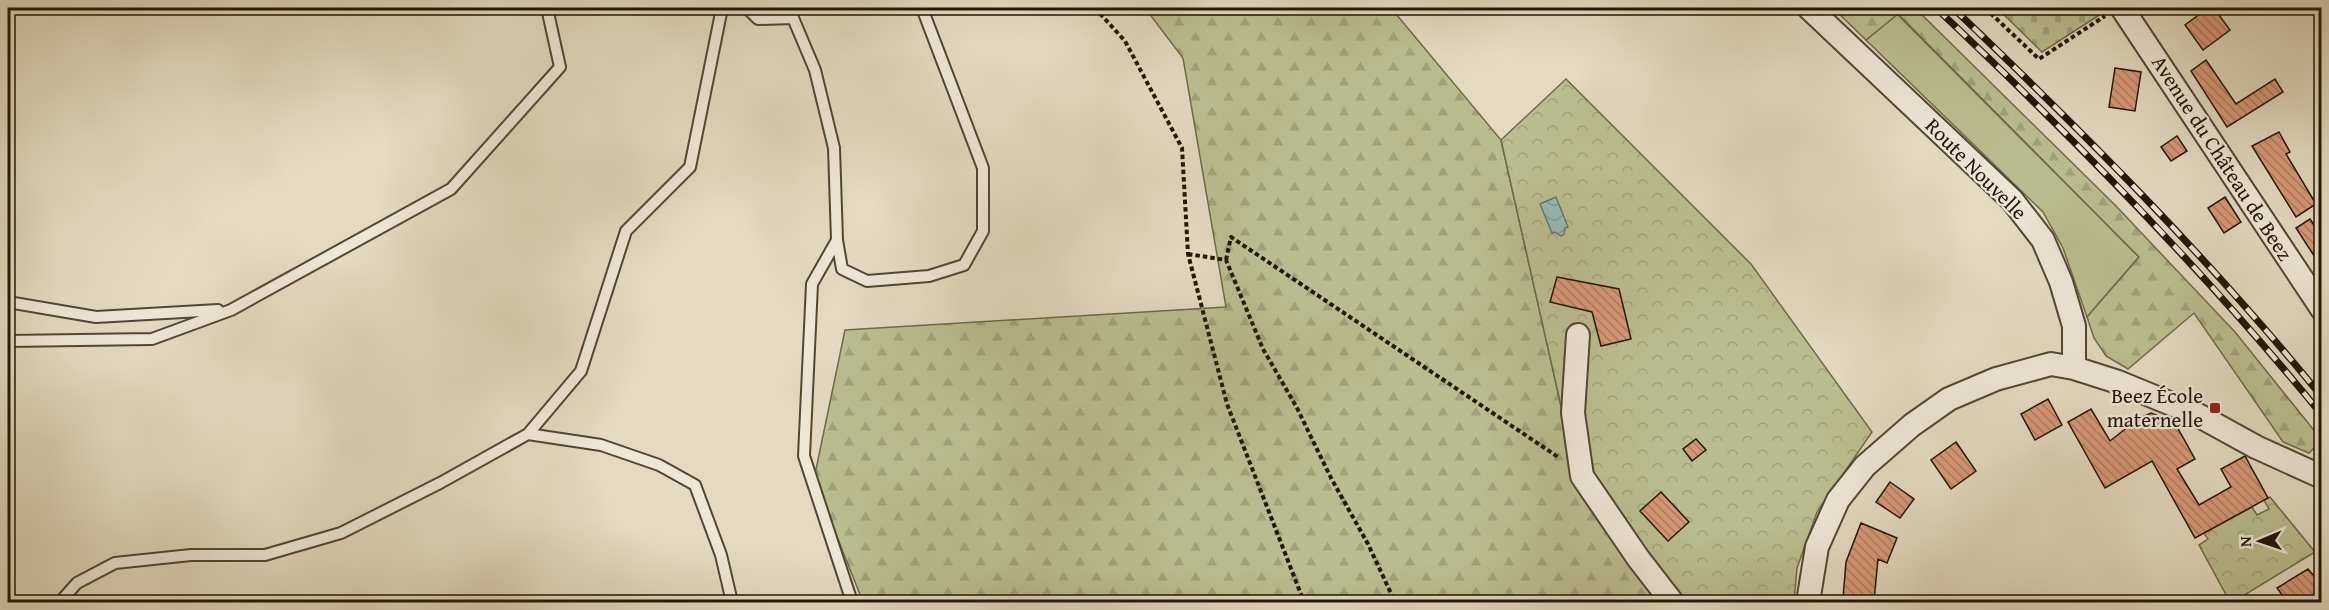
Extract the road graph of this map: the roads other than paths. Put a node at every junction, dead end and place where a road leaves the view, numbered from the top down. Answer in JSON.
{"nodes":[{"id":1,"x":547,"y":8,"type":"edge"},
{"id":2,"x":722,"y":8,"type":"edge"},
{"id":3,"x":747,"y":8,"type":"edge"},
{"id":4,"x":922,"y":8,"type":"edge"},
{"id":5,"x":1809,"y":8,"type":"edge"},
{"id":6,"x":2115,"y":11,"type":"edge"},
{"id":7,"x":792,"y":13,"type":"edge"},
{"id":8,"x":837,"y":240,"type":"junction"},
{"id":9,"x":8,"y":302,"type":"edge"},
{"id":10,"x":2322,"y":309,"type":"edge"},
{"id":11,"x":231,"y":310,"type":"junction"},
{"id":12,"x":1578,"y":335,"type":"dead end"},
{"id":13,"x":8,"y":341,"type":"edge"},
{"id":14,"x":2074,"y":368,"type":"junction"},
{"id":15,"x":528,"y":434,"type":"junction"},
{"id":16,"x":2322,"y":477,"type":"edge"},
{"id":17,"x":60,"y":603,"type":"edge"},
{"id":18,"x":732,"y":603,"type":"edge"},
{"id":19,"x":852,"y":603,"type":"edge"},
{"id":20,"x":1672,"y":603,"type":"edge"},
{"id":21,"x":1808,"y":603,"type":"edge"}],
"edges":[{"from":1,"to":11,"type":"lane"},
{"from":2,"to":15,"type":"lane"},
{"from":3,"to":7,"type":"lane"},
{"from":4,"to":8,"type":"lane"},
{"from":5,"to":14,"type":"street","name":"Route Nouvelle"},
{"from":6,"to":10,"type":"street","name":"Avenue du Château de Beez"},
{"from":7,"to":8,"type":"lane"},
{"from":8,"to":19,"type":"lane"},
{"from":9,"to":11,"type":"lane"},
{"from":11,"to":13,"type":"lane"},
{"from":12,"to":20,"type":"street"},
{"from":14,"to":16,"type":"street"},
{"from":14,"to":21,"type":"street"},
{"from":15,"to":17,"type":"lane"},
{"from":15,"to":18,"type":"lane"}]}
